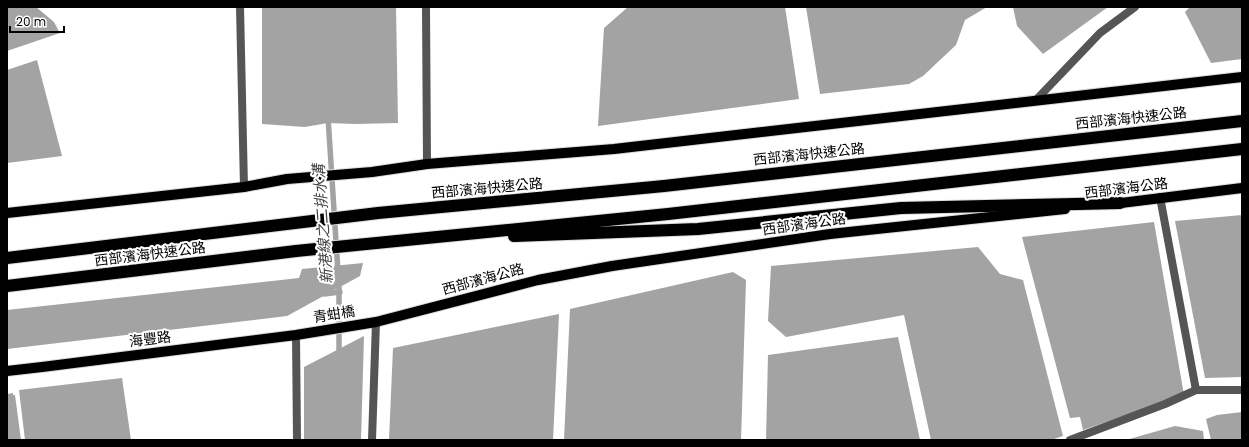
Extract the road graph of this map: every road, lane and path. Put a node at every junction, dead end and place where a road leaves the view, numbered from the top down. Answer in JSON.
{"nodes":[{"id":1,"x":240,"y":7,"type":"edge"},
{"id":2,"x":426,"y":7,"type":"edge"},
{"id":3,"x":1135,"y":7,"type":"edge"},
{"id":4,"x":1242,"y":77,"type":"edge"},
{"id":5,"x":1035,"y":101,"type":"junction"},
{"id":6,"x":1242,"y":121,"type":"edge"},
{"id":7,"x":1242,"y":149,"type":"edge"},
{"id":8,"x":427,"y":164,"type":"junction"},
{"id":9,"x":244,"y":187,"type":"junction"},
{"id":10,"x":1242,"y":188,"type":"edge"},
{"id":11,"x":1160,"y":198,"type":"junction"},
{"id":12,"x":1120,"y":203,"type":"junction"},
{"id":13,"x":7,"y":213,"type":"edge"},
{"id":14,"x":383,"y":242,"type":"junction"},
{"id":15,"x":7,"y":258,"type":"edge"},
{"id":16,"x":7,"y":286,"type":"edge"},
{"id":17,"x":376,"y":322,"type":"junction"},
{"id":18,"x":296,"y":335,"type":"junction"},
{"id":19,"x":7,"y":371,"type":"edge"},
{"id":20,"x":1196,"y":390,"type":"junction"},
{"id":21,"x":1242,"y":390,"type":"edge"},
{"id":22,"x":297,"y":440,"type":"edge"},
{"id":23,"x":372,"y":440,"type":"edge"},
{"id":24,"x":1070,"y":440,"type":"edge"}],
"edges":[{"from":1,"to":9,"type":"street"},
{"from":2,"to":8,"type":"street"},
{"from":3,"to":5,"type":"street"},
{"from":4,"to":5,"type":"main road"},
{"from":5,"to":8,"type":"main road"},
{"from":6,"to":15,"type":"highway","name":"西部濱海快速公路"},
{"from":7,"to":14,"type":"highway"},
{"from":8,"to":9,"type":"main road"},
{"from":9,"to":13,"type":"main road"},
{"from":10,"to":11,"type":"main road","name":"西部濱海公路"},
{"from":11,"to":12,"type":"main road","name":"西部濱海公路"},
{"from":11,"to":20,"type":"street"},
{"from":12,"to":14,"type":"highway"},
{"from":12,"to":17,"type":"main road","name":"西部濱海公路"},
{"from":14,"to":16,"type":"highway","name":"西部濱海快速公路"},
{"from":17,"to":18,"type":"main road","name":"青蚶橋"},
{"from":17,"to":23,"type":"street"},
{"from":18,"to":19,"type":"main road","name":"海豐路"},
{"from":18,"to":22,"type":"street"},
{"from":20,"to":21,"type":"street"},
{"from":20,"to":24,"type":"street"}]}
